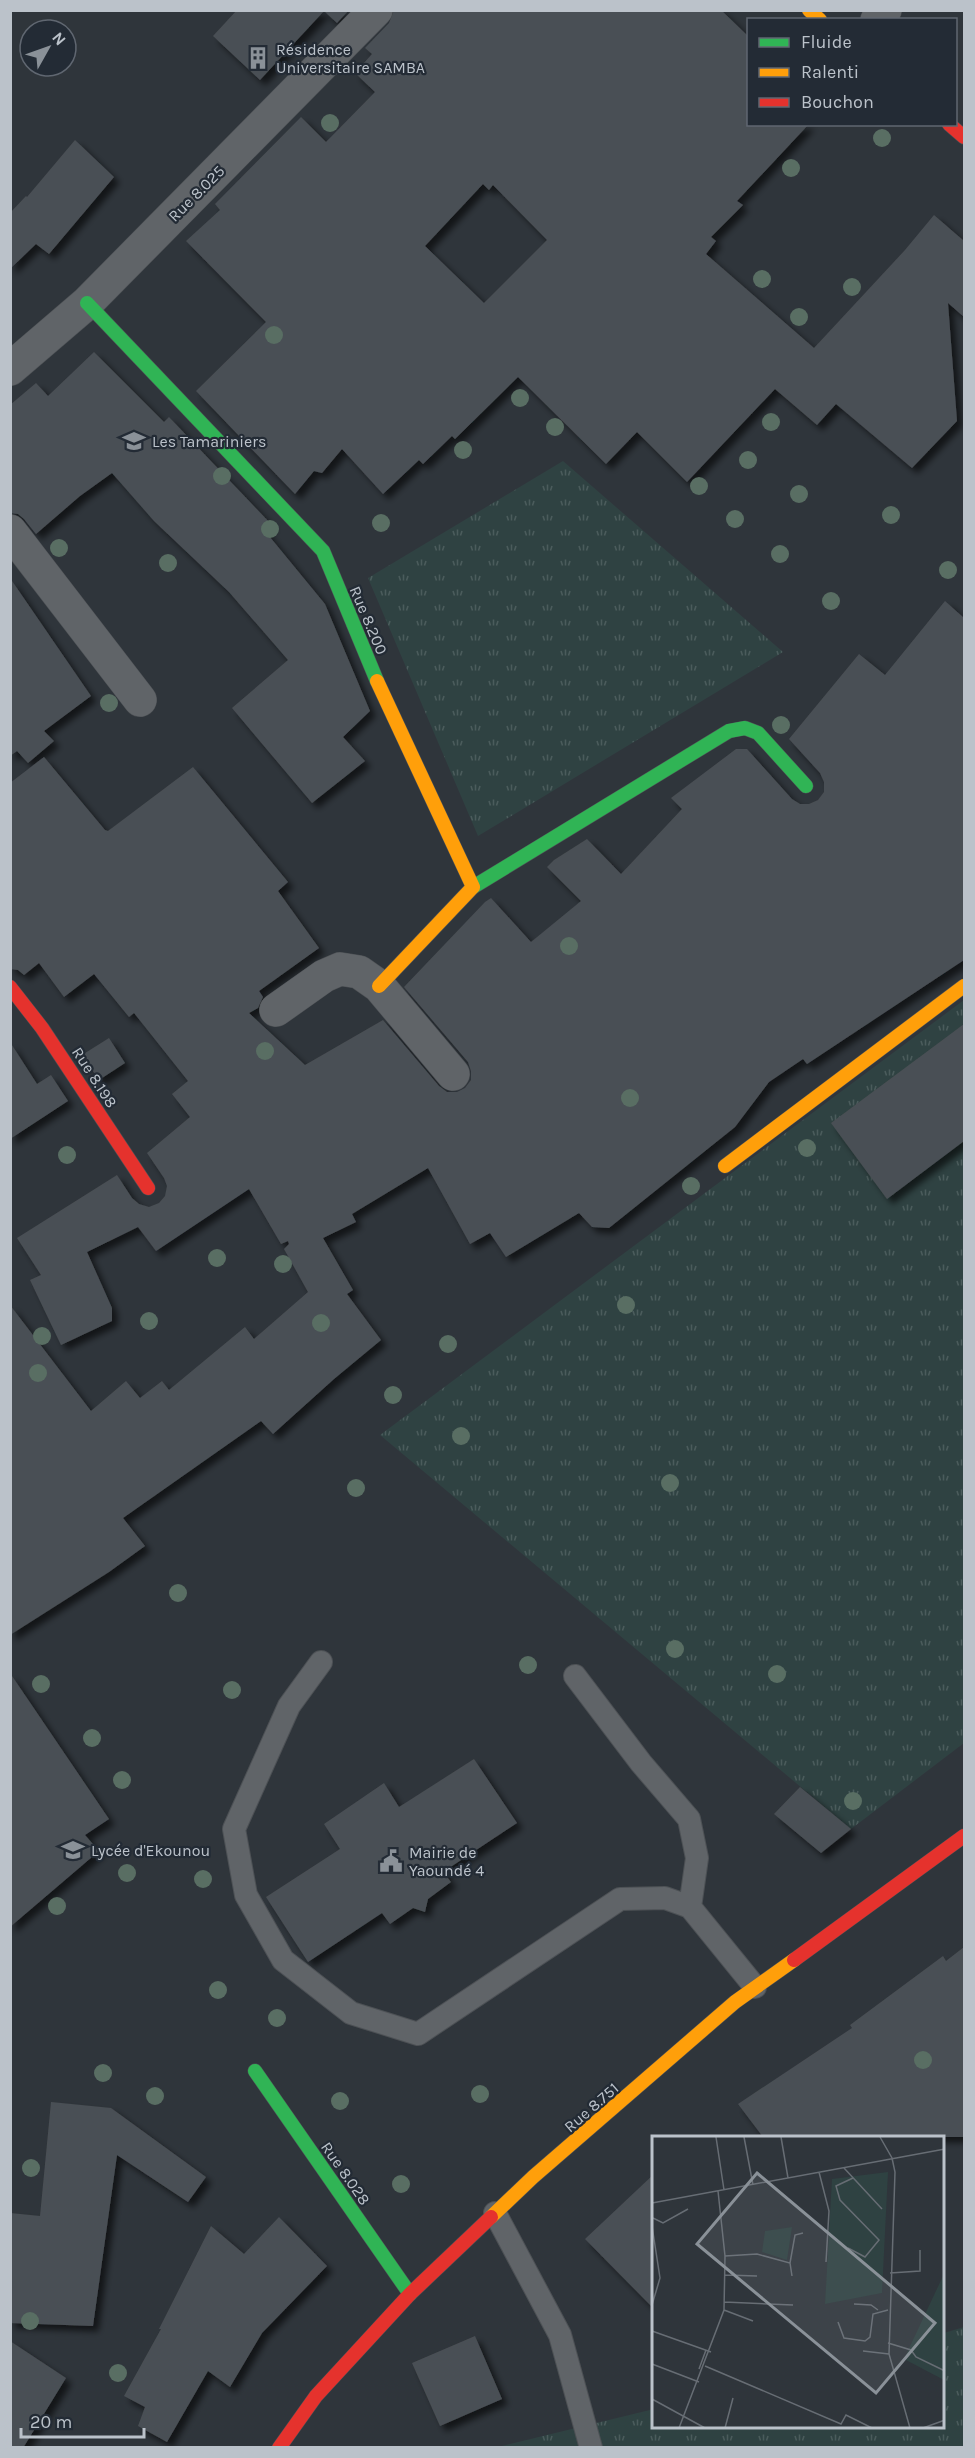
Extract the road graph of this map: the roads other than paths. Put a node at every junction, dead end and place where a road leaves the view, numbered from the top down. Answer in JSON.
{"nodes":[{"id":1,"x":376,"y":10,"type":"edge"},
{"id":2,"x":951,"y":126,"type":"edge"},
{"id":3,"x":964,"y":137,"type":"edge"},
{"id":4,"x":87,"y":303,"type":"junction"},
{"id":5,"x":10,"y":369,"type":"edge"},
{"id":6,"x":10,"y":531,"type":"edge"},
{"id":7,"x":140,"y":700,"type":"dead end"},
{"id":8,"x":806,"y":786,"type":"dead end"},
{"id":9,"x":473,"y":887,"type":"junction"},
{"id":10,"x":379,"y":986,"type":"junction"},
{"id":11,"x":964,"y":986,"type":"edge"},
{"id":12,"x":10,"y":987,"type":"edge"},
{"id":13,"x":276,"y":1010,"type":"dead end"},
{"id":14,"x":453,"y":1074,"type":"dead end"},
{"id":15,"x":725,"y":1166,"type":"dead end"},
{"id":16,"x":148,"y":1188,"type":"dead end"},
{"id":17,"x":321,"y":1662,"type":"dead end"},
{"id":18,"x":575,"y":1676,"type":"dead end"},
{"id":19,"x":964,"y":1836,"type":"edge"},
{"id":20,"x":690,"y":1907,"type":"junction"},
{"id":21,"x":755,"y":1987,"type":"junction"},
{"id":22,"x":255,"y":2072,"type":"dead end"},
{"id":23,"x":495,"y":2213,"type":"junction"},
{"id":24,"x":410,"y":2294,"type":"junction"},
{"id":25,"x":279,"y":2448,"type":"edge"},
{"id":26,"x":591,"y":2448,"type":"edge"}],
"edges":[{"from":1,"to":4,"type":"street","name":"Rue 8.025"},
{"from":2,"to":3,"type":"street"},
{"from":4,"to":5,"type":"street","name":"Rue 8.025"},
{"from":4,"to":9,"type":"street","name":"Rue 8.200"},
{"from":6,"to":7,"type":"street"},
{"from":8,"to":9,"type":"street"},
{"from":9,"to":10,"type":"street"},
{"from":10,"to":13,"type":"street"},
{"from":10,"to":14,"type":"street"},
{"from":11,"to":15,"type":"street"},
{"from":12,"to":16,"type":"street","name":"Rue 8.198"},
{"from":17,"to":20,"type":"lane"},
{"from":18,"to":20,"type":"lane"},
{"from":19,"to":21,"type":"street","name":"Rue 8.751"},
{"from":20,"to":21,"type":"lane"},
{"from":21,"to":23,"type":"street","name":"Rue 8.751"},
{"from":22,"to":24,"type":"street","name":"Rue 8.028"},
{"from":23,"to":24,"type":"street","name":"Rue 8.751"},
{"from":23,"to":26,"type":"lane"},
{"from":24,"to":25,"type":"street","name":"Rue 8.751"}]}
